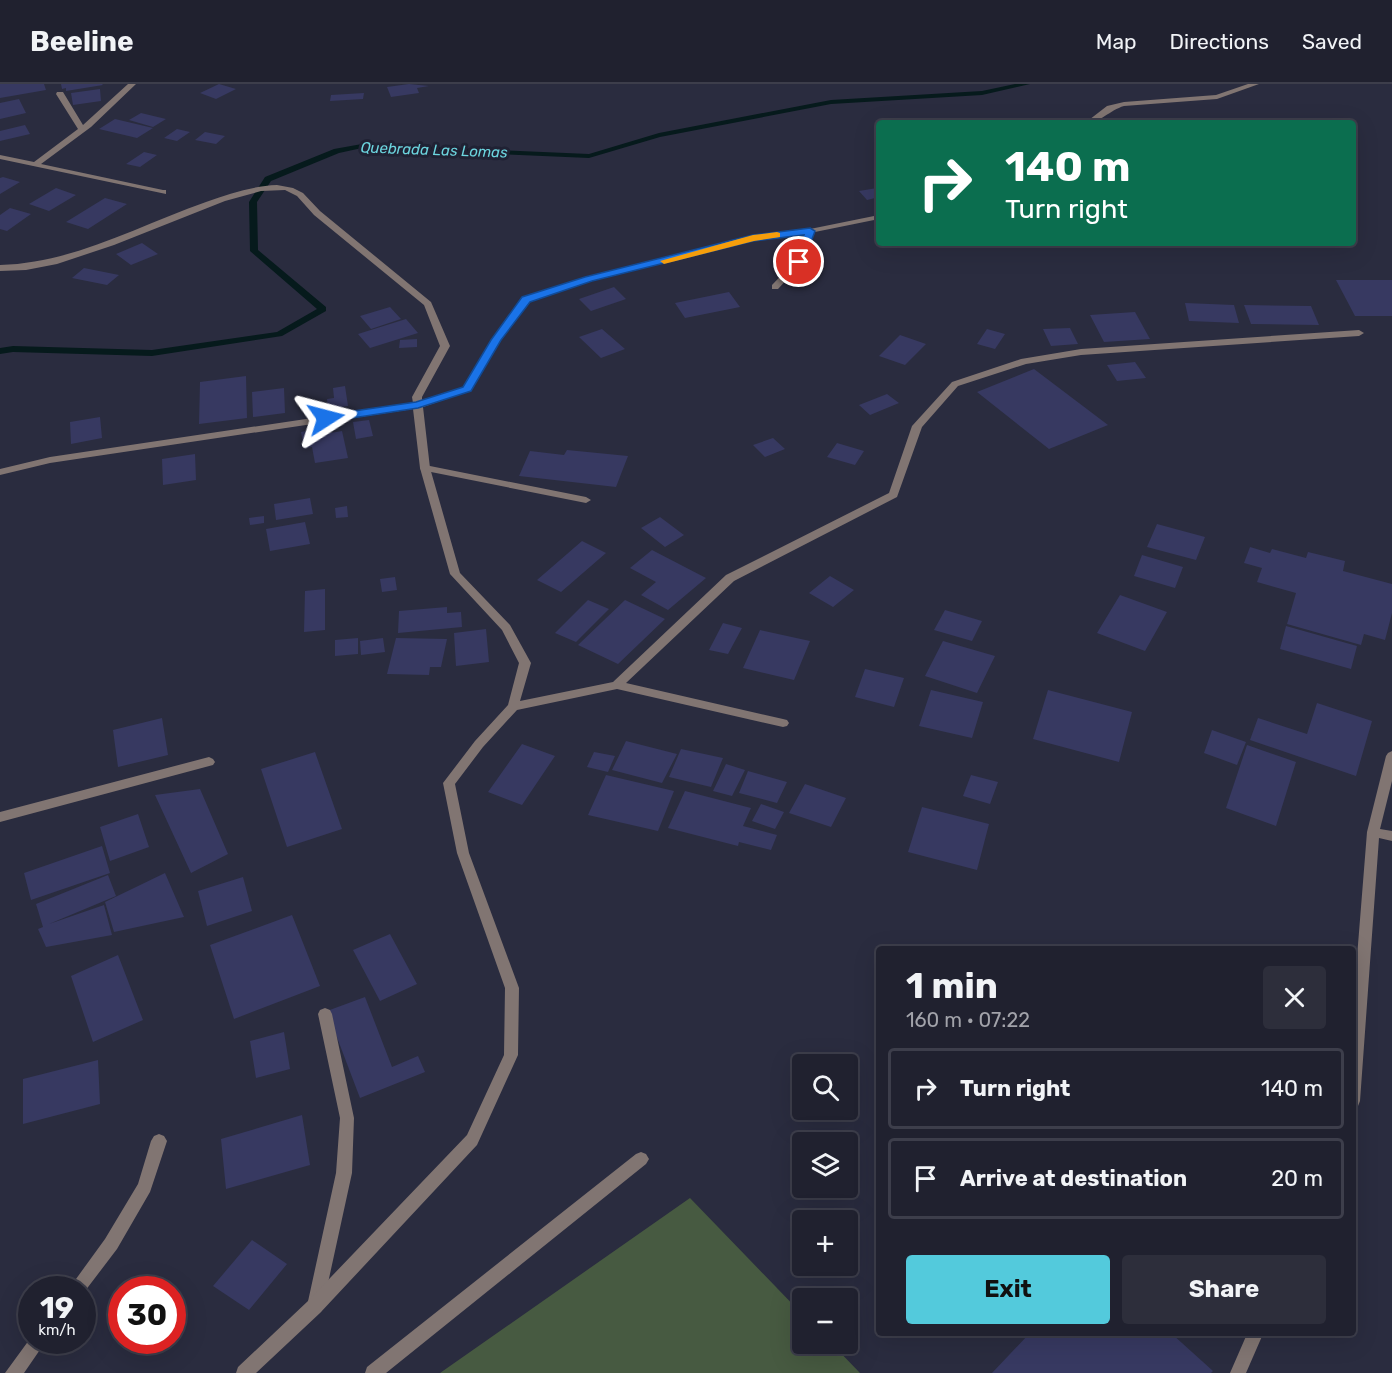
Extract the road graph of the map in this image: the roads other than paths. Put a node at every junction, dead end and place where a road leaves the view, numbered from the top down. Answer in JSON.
{"nodes":[{"id":1,"x":132,"y":84,"type":"edge"},
{"id":2,"x":1255,"y":84,"type":"edge"},
{"id":3,"x":60,"y":94,"type":"dead end"},
{"id":4,"x":1093,"y":120,"type":"edge"},
{"id":5,"x":82,"y":130,"type":"junction"},
{"id":6,"x":0,"y":157,"type":"edge"},
{"id":7,"x":37,"y":164,"type":"junction"},
{"id":8,"x":163,"y":192,"type":"dead end"},
{"id":9,"x":876,"y":218,"type":"edge"},
{"id":10,"x":810,"y":231,"type":"junction"},
{"id":11,"x":0,"y":268,"type":"edge"},
{"id":12,"x":775,"y":286,"type":"dead end"},
{"id":13,"x":1359,"y":333,"type":"dead end"},
{"id":14,"x":418,"y":405,"type":"junction"},
{"id":15,"x":425,"y":468,"type":"junction"},
{"id":16,"x":0,"y":472,"type":"edge"},
{"id":17,"x":586,"y":500,"type":"dead end"},
{"id":18,"x":617,"y":685,"type":"junction"},
{"id":19,"x":513,"y":707,"type":"junction"},
{"id":20,"x":783,"y":723,"type":"dead end"},
{"id":21,"x":1392,"y":756,"type":"edge"},
{"id":22,"x":209,"y":762,"type":"dead end"},
{"id":23,"x":0,"y":817,"type":"edge"},
{"id":24,"x":1373,"y":832,"type":"junction"},
{"id":25,"x":1392,"y":836,"type":"edge"},
{"id":26,"x":324,"y":1014,"type":"dead end"},
{"id":27,"x":1356,"y":1061,"type":"edge"},
{"id":28,"x":159,"y":1141,"type":"dead end"},
{"id":29,"x":640,"y":1159,"type":"dead end"},
{"id":30,"x":87,"y":1276,"type":"edge"},
{"id":31,"x":315,"y":1307,"type":"junction"},
{"id":32,"x":1254,"y":1336,"type":"edge"},
{"id":33,"x":28,"y":1354,"type":"edge"},
{"id":34,"x":13,"y":1373,"type":"edge"},
{"id":35,"x":244,"y":1373,"type":"edge"},
{"id":36,"x":373,"y":1373,"type":"edge"},
{"id":37,"x":1238,"y":1373,"type":"edge"}],
"edges":[{"from":1,"to":5,"type":"street"},
{"from":2,"to":4,"type":"street"},
{"from":3,"to":5,"type":"street"},
{"from":5,"to":7,"type":"street"},
{"from":6,"to":7,"type":"street"},
{"from":7,"to":8,"type":"street"},
{"from":9,"to":10,"type":"street"},
{"from":10,"to":12,"type":"street"},
{"from":10,"to":14,"type":"street"},
{"from":11,"to":14,"type":"street"},
{"from":13,"to":18,"type":"street"},
{"from":14,"to":15,"type":"street"},
{"from":14,"to":16,"type":"street"},
{"from":15,"to":17,"type":"street"},
{"from":15,"to":19,"type":"street"},
{"from":18,"to":19,"type":"street"},
{"from":18,"to":20,"type":"street"},
{"from":19,"to":31,"type":"street"},
{"from":21,"to":24,"type":"street"},
{"from":22,"to":23,"type":"street"},
{"from":24,"to":25,"type":"street"},
{"from":24,"to":27,"type":"street"},
{"from":26,"to":31,"type":"street"},
{"from":28,"to":30,"type":"street"},
{"from":29,"to":36,"type":"street"},
{"from":31,"to":35,"type":"street"},
{"from":32,"to":37,"type":"street"},
{"from":33,"to":34,"type":"street"}]}
